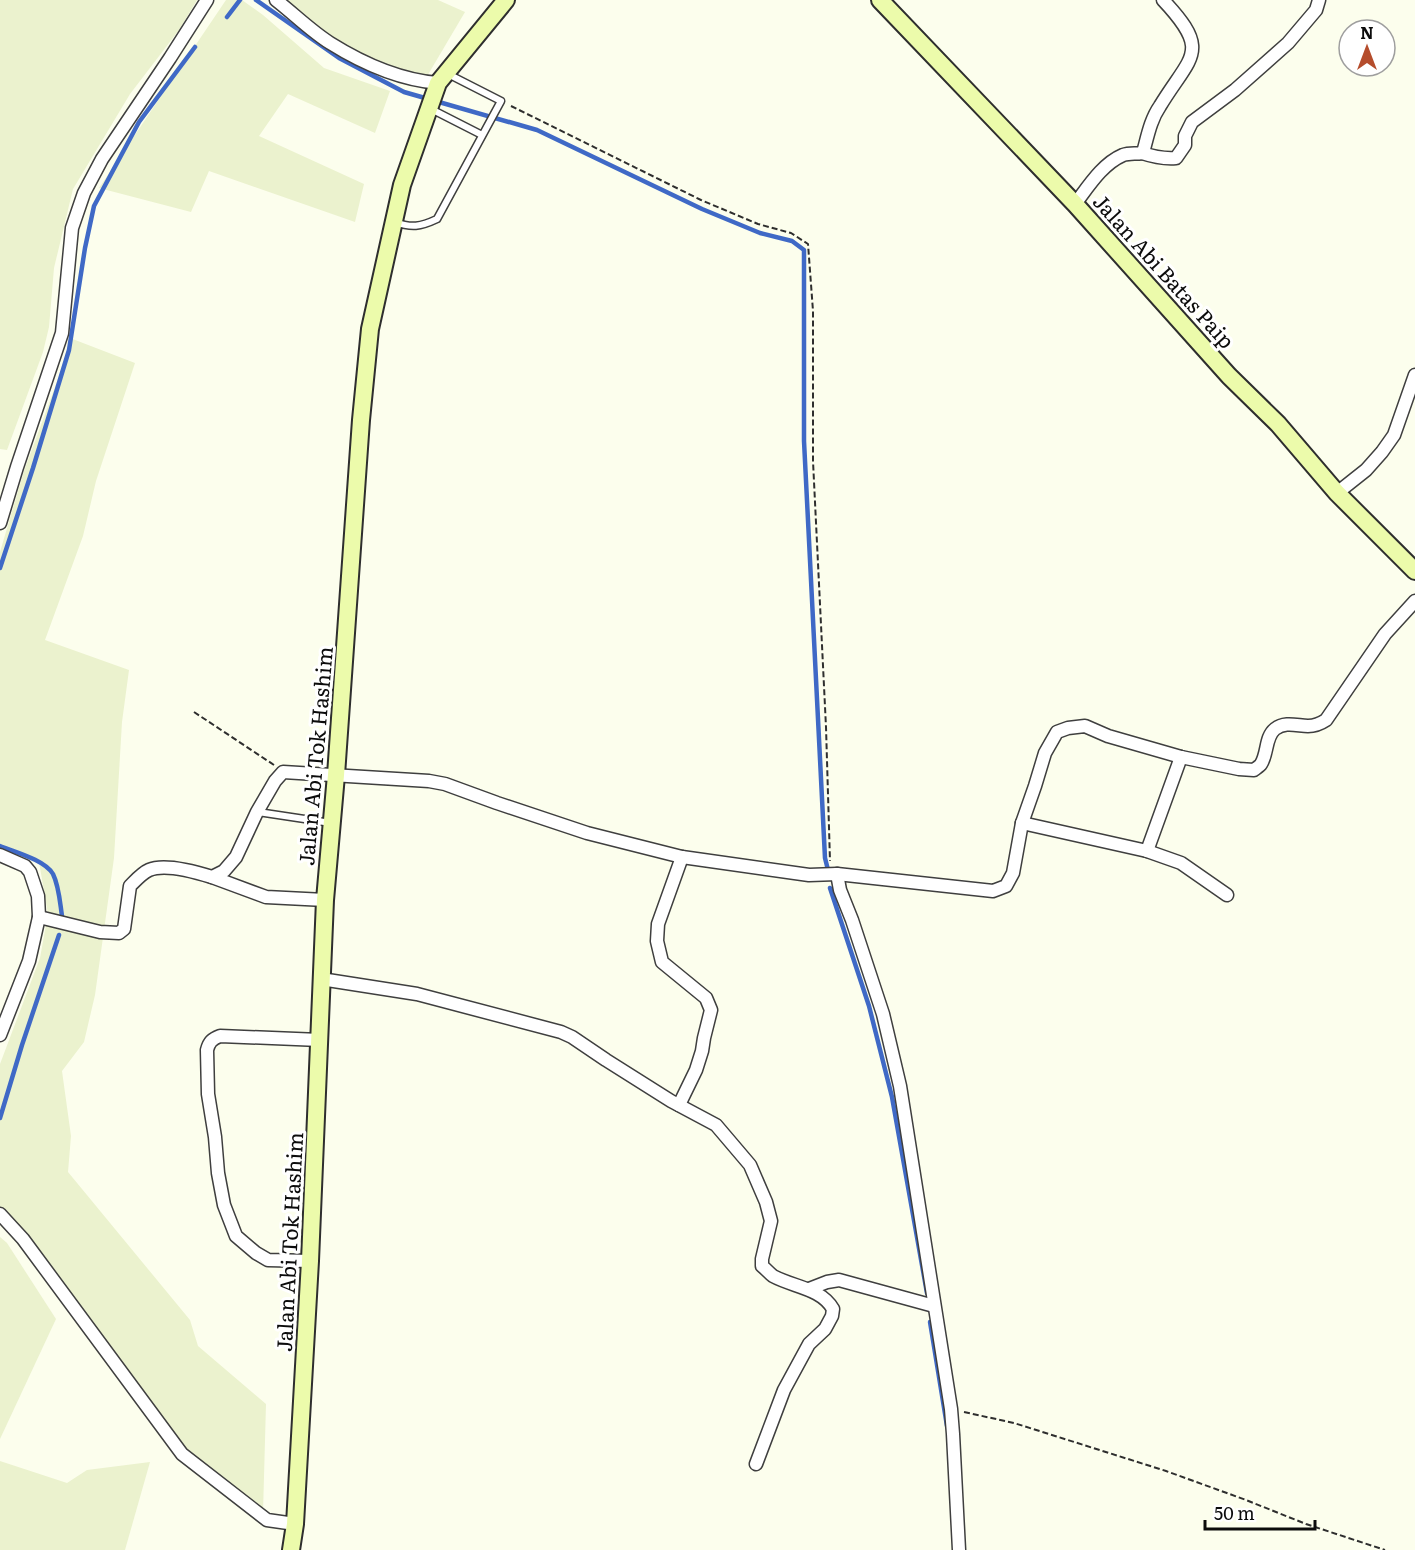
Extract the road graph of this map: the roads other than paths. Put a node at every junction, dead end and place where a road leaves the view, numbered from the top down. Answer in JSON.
{"nodes":[{"id":1,"x":207,"y":0,"type":"edge"},
{"id":2,"x":276,"y":0,"type":"edge"},
{"id":3,"x":506,"y":0,"type":"edge"},
{"id":4,"x":880,"y":0,"type":"edge"},
{"id":5,"x":1162,"y":0,"type":"edge"},
{"id":6,"x":1319,"y":0,"type":"edge"},
{"id":7,"x":442,"y":78,"type":"junction"},
{"id":8,"x":429,"y":108,"type":"junction"},
{"id":9,"x":483,"y":135,"type":"junction"},
{"id":10,"x":1142,"y":153,"type":"junction"},
{"id":11,"x":1075,"y":204,"type":"junction"},
{"id":12,"x":393,"y":222,"type":"junction"},
{"id":13,"x":1414,"y":382,"type":"edge"},
{"id":14,"x":1337,"y":493,"type":"junction"},
{"id":15,"x":0,"y":523,"type":"edge"},
{"id":16,"x":1415,"y":571,"type":"edge"},
{"id":17,"x":1415,"y":601,"type":"edge"},
{"id":18,"x":1181,"y":757,"type":"junction"},
{"id":19,"x":336,"y":775,"type":"junction"},
{"id":20,"x":257,"y":812,"type":"junction"},
{"id":21,"x":332,"y":823,"type":"junction"},
{"id":22,"x":1022,"y":823,"type":"junction"},
{"id":23,"x":1147,"y":851,"type":"junction"},
{"id":24,"x":0,"y":855,"type":"edge"},
{"id":25,"x":682,"y":857,"type":"junction"},
{"id":26,"x":837,"y":874,"type":"junction"},
{"id":27,"x":212,"y":877,"type":"junction"},
{"id":28,"x":1227,"y":895,"type":"dead end"},
{"id":29,"x":325,"y":900,"type":"junction"},
{"id":30,"x":39,"y":917,"type":"junction"},
{"id":31,"x":321,"y":979,"type":"junction"},
{"id":32,"x":0,"y":1035,"type":"edge"},
{"id":33,"x":320,"y":1040,"type":"junction"},
{"id":34,"x":679,"y":1105,"type":"junction"},
{"id":35,"x":0,"y":1214,"type":"edge"},
{"id":36,"x":310,"y":1261,"type":"junction"},
{"id":37,"x":809,"y":1289,"type":"junction"},
{"id":38,"x":934,"y":1306,"type":"junction"},
{"id":39,"x":756,"y":1464,"type":"dead end"},
{"id":40,"x":295,"y":1524,"type":"junction"},
{"id":41,"x":291,"y":1550,"type":"edge"},
{"id":42,"x":959,"y":1550,"type":"edge"}],
"edges":[{"from":1,"to":15,"type":"street"},
{"from":2,"to":7,"type":"street"},
{"from":3,"to":7,"type":"main road","name":"Jalan Abi Tok Hashim"},
{"from":4,"to":11,"type":"main road","name":"Jalan Abi Batas Paip"},
{"from":5,"to":10,"type":"street"},
{"from":6,"to":10,"type":"street"},
{"from":7,"to":8,"type":"main road","name":"Jalan Abi Tok Hashim"},
{"from":7,"to":9,"type":"lane"},
{"from":8,"to":9,"type":"lane"},
{"from":8,"to":12,"type":"main road","name":"Jalan Abi Tok Hashim"},
{"from":9,"to":12,"type":"lane"},
{"from":10,"to":11,"type":"street"},
{"from":11,"to":14,"type":"main road","name":"Jalan Abi Batas Paip"},
{"from":12,"to":19,"type":"main road","name":"Jalan Abi Tok Hashim"},
{"from":13,"to":14,"type":"street"},
{"from":14,"to":16,"type":"main road","name":"Jalan Abi Batas Paip"},
{"from":17,"to":18,"type":"street"},
{"from":18,"to":22,"type":"street"},
{"from":18,"to":23,"type":"street"},
{"from":19,"to":20,"type":"street"},
{"from":19,"to":21,"type":"main road","name":"Jalan Abi Tok Hashim"},
{"from":19,"to":25,"type":"street"},
{"from":20,"to":21,"type":"lane"},
{"from":20,"to":27,"type":"street"},
{"from":21,"to":29,"type":"main road","name":"Jalan Abi Tok Hashim"},
{"from":22,"to":23,"type":"street"},
{"from":22,"to":26,"type":"street"},
{"from":23,"to":28,"type":"street"},
{"from":24,"to":30,"type":"street"},
{"from":25,"to":26,"type":"street"},
{"from":25,"to":34,"type":"street"},
{"from":26,"to":38,"type":"street"},
{"from":27,"to":29,"type":"street"},
{"from":27,"to":30,"type":"street"},
{"from":29,"to":31,"type":"main road","name":"Jalan Abi Tok Hashim"},
{"from":30,"to":32,"type":"street"},
{"from":31,"to":33,"type":"main road","name":"Jalan Abi Tok Hashim"},
{"from":31,"to":34,"type":"street"},
{"from":33,"to":36,"type":"main road","name":"Jalan Abi Tok Hashim"},
{"from":33,"to":36,"type":"street"},
{"from":34,"to":37,"type":"street"},
{"from":35,"to":40,"type":"street"},
{"from":36,"to":40,"type":"main road","name":"Jalan Abi Tok Hashim"},
{"from":37,"to":38,"type":"street"},
{"from":37,"to":39,"type":"street"},
{"from":38,"to":42,"type":"street"},
{"from":40,"to":41,"type":"main road","name":"Jalan Abi Tok Hashim"}]}
